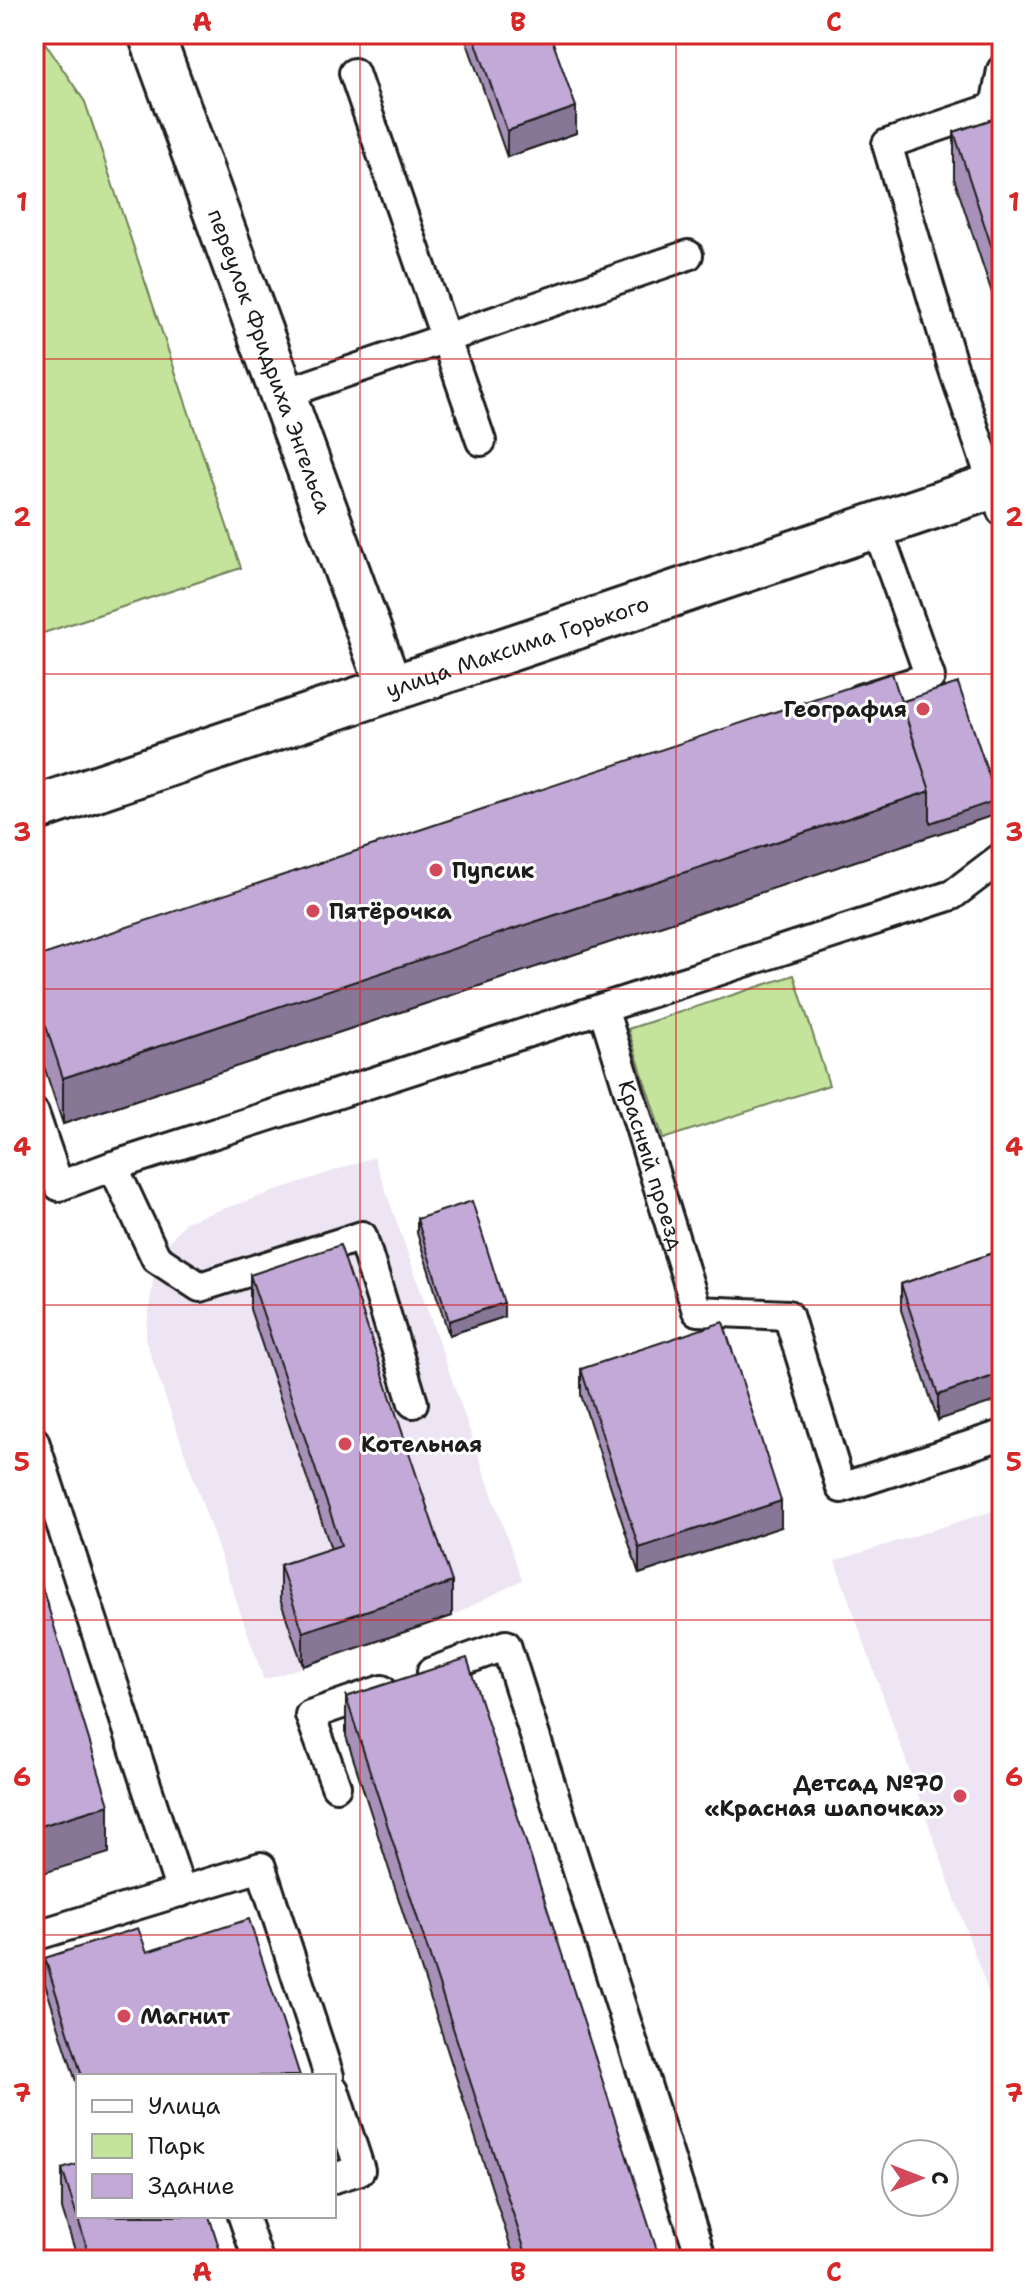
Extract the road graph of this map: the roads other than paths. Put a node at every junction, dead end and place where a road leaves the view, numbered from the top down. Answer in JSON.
{"nodes":[{"id":1,"x":151,"y":34,"type":"edge"},
{"id":2,"x":1002,"y":70,"type":"edge"},
{"id":3,"x":354,"y":73,"type":"dead end"},
{"id":4,"x":999,"y":106,"type":"edge"},
{"id":5,"x":688,"y":255,"type":"dead end"},
{"id":6,"x":445,"y":339,"type":"junction"},
{"id":7,"x":283,"y":394,"type":"junction"},
{"id":8,"x":481,"y":441,"type":"dead end"},
{"id":9,"x":999,"y":493,"type":"edge"},
{"id":10,"x":876,"y":525,"type":"junction"},
{"id":11,"x":390,"y":689,"type":"junction"},
{"id":12,"x":839,"y":706,"type":"edge"},
{"id":13,"x":34,"y":809,"type":"edge"},
{"id":14,"x":1002,"y":857,"type":"edge"},
{"id":15,"x":603,"y":1008,"type":"junction"},
{"id":16,"x":34,"y":1113,"type":"edge"},
{"id":17,"x":113,"y":1166,"type":"junction"},
{"id":18,"x":413,"y":1403,"type":"dead end"},
{"id":19,"x":1002,"y":1435,"type":"edge"},
{"id":20,"x":34,"y":1441,"type":"edge"},
{"id":21,"x":336,"y":1786,"type":"dead end"},
{"id":22,"x":181,"y":1892,"type":"junction"},
{"id":23,"x":34,"y":1936,"type":"edge"},
{"id":24,"x":328,"y":2074,"type":"edge"},
{"id":25,"x":336,"y":2096,"type":"edge"},
{"id":26,"x":336,"y":2177,"type":"edge"},
{"id":27,"x":244,"y":2218,"type":"edge"},
{"id":28,"x":258,"y":2260,"type":"edge"},
{"id":29,"x":702,"y":2260,"type":"edge"}],
"edges":[{"from":1,"to":7,"type":"street","name":"переулок Фридриха Энгельса"},
{"from":2,"to":4,"type":"lane"},
{"from":3,"to":6,"type":"lane"},
{"from":4,"to":9,"type":"lane"},
{"from":5,"to":6,"type":"lane"},
{"from":6,"to":7,"type":"lane"},
{"from":6,"to":8,"type":"lane"},
{"from":7,"to":11,"type":"street","name":"переулок Фридриха Энгельса"},
{"from":9,"to":10,"type":"street","name":"улица Максима Горького"},
{"from":10,"to":11,"type":"street","name":"улица Максима Горького"},
{"from":10,"to":12,"type":"lane"},
{"from":11,"to":13,"type":"street","name":"улица Максима Горького"},
{"from":14,"to":15,"type":"lane"},
{"from":15,"to":17,"type":"lane"},
{"from":15,"to":19,"type":"lane","name":"Красный проезд"},
{"from":16,"to":17,"type":"lane"},
{"from":17,"to":18,"type":"lane"},
{"from":20,"to":22,"type":"lane"},
{"from":21,"to":29,"type":"lane"},
{"from":22,"to":23,"type":"lane"},
{"from":22,"to":24,"type":"lane"},
{"from":25,"to":26,"type":"lane"},
{"from":27,"to":28,"type":"lane"}]}
